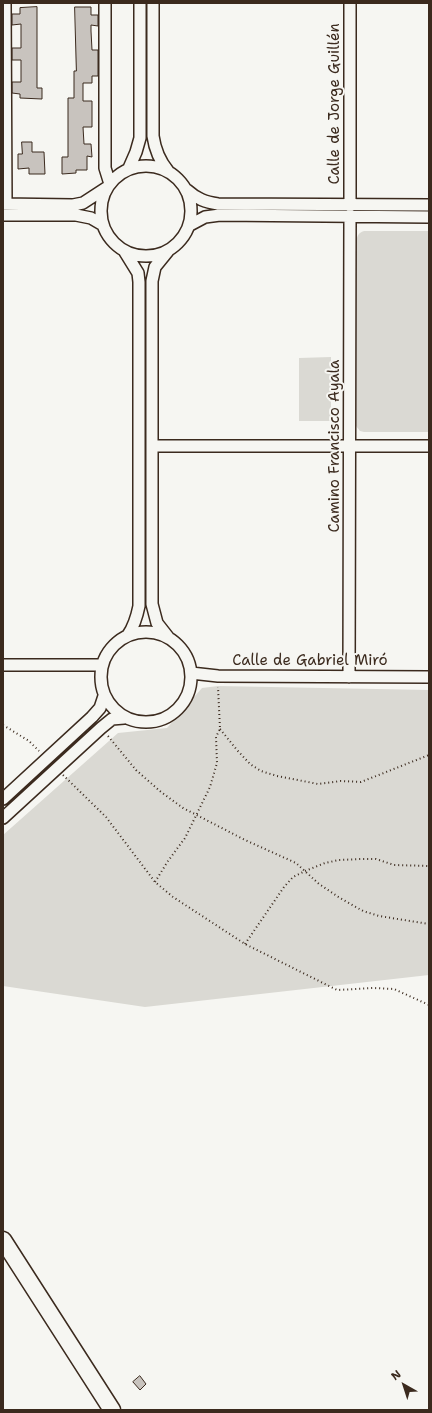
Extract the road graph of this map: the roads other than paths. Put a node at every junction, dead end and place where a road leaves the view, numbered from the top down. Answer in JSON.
{"nodes":[{"id":1,"x":5,"y":3,"type":"edge"},
{"id":2,"x":106,"y":3,"type":"edge"},
{"id":3,"x":140,"y":3,"type":"edge"},
{"id":4,"x":153,"y":3,"type":"edge"},
{"id":5,"x":350,"y":3,"type":"edge"},
{"id":6,"x":129,"y":168,"type":"junction"},
{"id":7,"x":169,"y":172,"type":"junction"},
{"id":8,"x":108,"y":186,"type":"junction"},
{"id":9,"x":187,"y":190,"type":"junction"},
{"id":10,"x":429,"y":205,"type":"edge"},
{"id":11,"x":4,"y":208,"type":"edge"},
{"id":12,"x":350,"y":210,"type":"junction"},
{"id":13,"x":429,"y":217,"type":"edge"},
{"id":14,"x":103,"y":225,"type":"junction"},
{"id":15,"x":190,"y":225,"type":"junction"},
{"id":16,"x":168,"y":251,"type":"junction"},
{"id":17,"x":125,"y":252,"type":"junction"},
{"id":18,"x":152,"y":446,"type":"junction"},
{"id":19,"x":350,"y":446,"type":"junction"},
{"id":20,"x":429,"y":446,"type":"edge"},
{"id":21,"x":128,"y":635,"type":"junction"},
{"id":22,"x":168,"y":637,"type":"junction"},
{"id":23,"x":3,"y":665,"type":"edge"},
{"id":24,"x":101,"y":665,"type":"junction"},
{"id":25,"x":191,"y":673,"type":"junction"},
{"id":26,"x":349,"y":677,"type":"junction"},
{"id":27,"x":429,"y":677,"type":"edge"},
{"id":28,"x":104,"y":696,"type":"junction"},
{"id":29,"x":124,"y":718,"type":"junction"},
{"id":30,"x":3,"y":799,"type":"edge"},
{"id":31,"x":3,"y":818,"type":"edge"},
{"id":32,"x":3,"y":1240,"type":"edge"},
{"id":33,"x":112,"y":1410,"type":"edge"}],
"edges":[{"from":1,"to":11,"type":"street"},
{"from":2,"to":8,"type":"street"},
{"from":3,"to":6,"type":"street"},
{"from":4,"to":7,"type":"street"},
{"from":5,"to":12,"type":"street","name":"Calle de Jorge Guillén"},
{"from":6,"to":7,"type":"street"},
{"from":6,"to":8,"type":"street"},
{"from":7,"to":9,"type":"street"},
{"from":8,"to":11,"type":"street"},
{"from":8,"to":14,"type":"street"},
{"from":9,"to":12,"type":"street"},
{"from":9,"to":15,"type":"street"},
{"from":10,"to":12,"type":"street"},
{"from":11,"to":14,"type":"street"},
{"from":12,"to":13,"type":"street"},
{"from":12,"to":15,"type":"street"},
{"from":12,"to":19,"type":"street","name":"Camino Francisco Ayala"},
{"from":14,"to":17,"type":"street"},
{"from":15,"to":16,"type":"street"},
{"from":16,"to":17,"type":"street"},
{"from":16,"to":18,"type":"street"},
{"from":17,"to":21,"type":"street"},
{"from":18,"to":19,"type":"street"},
{"from":18,"to":22,"type":"street"},
{"from":19,"to":20,"type":"street"},
{"from":19,"to":26,"type":"street","name":"Camino Francisco Ayala"},
{"from":21,"to":22,"type":"street"},
{"from":21,"to":24,"type":"street"},
{"from":22,"to":25,"type":"street"},
{"from":23,"to":24,"type":"street"},
{"from":24,"to":28,"type":"street"},
{"from":25,"to":26,"type":"street","name":"Calle de Gabriel Miró"},
{"from":25,"to":29,"type":"street"},
{"from":26,"to":27,"type":"street","name":"Calle de Gabriel Miró"},
{"from":28,"to":29,"type":"street"},
{"from":28,"to":30,"type":"street"},
{"from":29,"to":31,"type":"street"},
{"from":32,"to":33,"type":"main road"}]}
